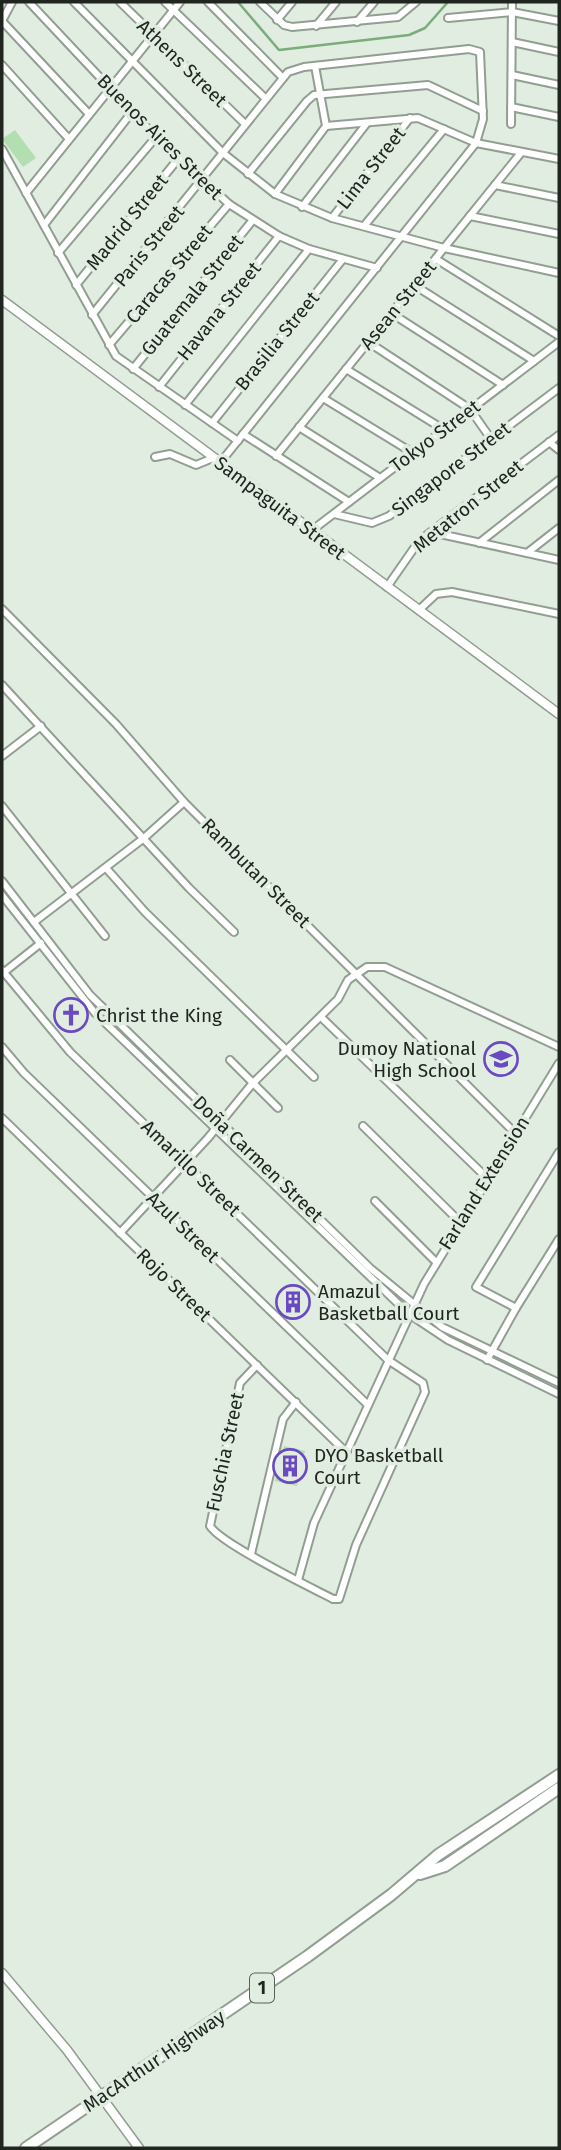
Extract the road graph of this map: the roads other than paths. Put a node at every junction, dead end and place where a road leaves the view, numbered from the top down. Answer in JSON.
{"nodes":[{"id":1,"x":12,"y":2,"type":"edge"},
{"id":2,"x":29,"y":2,"type":"edge"},
{"id":3,"x":74,"y":2,"type":"edge"},
{"id":4,"x":120,"y":2,"type":"edge"},
{"id":5,"x":164,"y":2,"type":"edge"},
{"id":6,"x":180,"y":2,"type":"edge"},
{"id":7,"x":208,"y":2,"type":"edge"},
{"id":8,"x":260,"y":2,"type":"edge"},
{"id":9,"x":292,"y":2,"type":"edge"},
{"id":10,"x":336,"y":2,"type":"edge"},
{"id":11,"x":374,"y":2,"type":"edge"},
{"id":12,"x":416,"y":2,"type":"edge"},
{"id":13,"x":512,"y":2,"type":"edge"},
{"id":14,"x":173,"y":10,"type":"junction"},
{"id":15,"x":512,"y":12,"type":"junction"},
{"id":16,"x":447,"y":18,"type":"dead end"},
{"id":17,"x":277,"y":20,"type":"junction"},
{"id":18,"x":2,"y":21,"type":"edge"},
{"id":19,"x":357,"y":22,"type":"junction"},
{"id":20,"x":559,"y":22,"type":"edge"},
{"id":21,"x":316,"y":26,"type":"junction"},
{"id":22,"x":152,"y":36,"type":"junction"},
{"id":23,"x":512,"y":42,"type":"junction"},
{"id":24,"x":559,"y":52,"type":"edge"},
{"id":25,"x":131,"y":62,"type":"junction"},
{"id":26,"x":2,"y":65,"type":"edge"},
{"id":27,"x":315,"y":66,"type":"junction"},
{"id":28,"x":512,"y":75,"type":"junction"},
{"id":29,"x":282,"y":77,"type":"junction"},
{"id":30,"x":559,"y":85,"type":"edge"},
{"id":31,"x":110,"y":88,"type":"junction"},
{"id":32,"x":320,"y":94,"type":"junction"},
{"id":33,"x":265,"y":98,"type":"junction"},
{"id":34,"x":511,"y":107,"type":"junction"},
{"id":35,"x":483,"y":111,"type":"junction"},
{"id":36,"x":132,"y":112,"type":"junction"},
{"id":37,"x":89,"y":114,"type":"junction"},
{"id":38,"x":559,"y":117,"type":"edge"},
{"id":39,"x":410,"y":118,"type":"junction"},
{"id":40,"x":368,"y":122,"type":"junction"},
{"id":41,"x":244,"y":123,"type":"junction"},
{"id":42,"x":511,"y":124,"type":"dead end"},
{"id":43,"x":327,"y":126,"type":"junction"},
{"id":44,"x":444,"y":129,"type":"junction"},
{"id":45,"x":156,"y":137,"type":"junction"},
{"id":46,"x":69,"y":139,"type":"junction"},
{"id":47,"x":477,"y":143,"type":"junction"},
{"id":48,"x":2,"y":149,"type":"edge"},
{"id":49,"x":223,"y":153,"type":"junction"},
{"id":50,"x":520,"y":154,"type":"junction"},
{"id":51,"x":178,"y":159,"type":"junction"},
{"id":52,"x":559,"y":159,"type":"edge"},
{"id":53,"x":248,"y":174,"type":"junction"},
{"id":54,"x":202,"y":181,"type":"junction"},
{"id":55,"x":495,"y":185,"type":"junction"},
{"id":56,"x":26,"y":193,"type":"junction"},
{"id":57,"x":275,"y":194,"type":"junction"},
{"id":58,"x":559,"y":198,"type":"edge"},
{"id":59,"x":229,"y":204,"type":"junction"},
{"id":60,"x":303,"y":207,"type":"junction"},
{"id":61,"x":470,"y":216,"type":"junction"},
{"id":62,"x":332,"y":218,"type":"junction"},
{"id":63,"x":251,"y":221,"type":"junction"},
{"id":64,"x":44,"y":225,"type":"junction"},
{"id":65,"x":364,"y":226,"type":"junction"},
{"id":66,"x":559,"y":234,"type":"edge"},
{"id":67,"x":279,"y":236,"type":"junction"},
{"id":68,"x":402,"y":237,"type":"junction"},
{"id":69,"x":444,"y":248,"type":"junction"},
{"id":70,"x":309,"y":249,"type":"junction"},
{"id":71,"x":58,"y":253,"type":"junction"},
{"id":72,"x":343,"y":259,"type":"junction"},
{"id":73,"x":436,"y":259,"type":"junction"},
{"id":74,"x":377,"y":268,"type":"junction"},
{"id":75,"x":559,"y":273,"type":"edge"},
{"id":76,"x":76,"y":285,"type":"junction"},
{"id":77,"x":414,"y":285,"type":"junction"},
{"id":78,"x":2,"y":300,"type":"edge"},
{"id":79,"x":391,"y":313,"type":"junction"},
{"id":80,"x":92,"y":315,"type":"junction"},
{"id":81,"x":559,"y":336,"type":"edge"},
{"id":82,"x":368,"y":342,"type":"junction"},
{"id":83,"x":559,"y":342,"type":"edge"},
{"id":84,"x":109,"y":345,"type":"junction"},
{"id":85,"x":534,"y":361,"type":"junction"},
{"id":86,"x":133,"y":369,"type":"junction"},
{"id":87,"x":346,"y":369,"type":"junction"},
{"id":88,"x":503,"y":385,"type":"junction"},
{"id":89,"x":159,"y":387,"type":"junction"},
{"id":90,"x":559,"y":388,"type":"edge"},
{"id":91,"x":323,"y":398,"type":"junction"},
{"id":92,"x":185,"y":404,"type":"junction"},
{"id":93,"x":470,"y":409,"type":"junction"},
{"id":94,"x":212,"y":423,"type":"junction"},
{"id":95,"x":299,"y":427,"type":"junction"},
{"id":96,"x":443,"y":429,"type":"junction"},
{"id":97,"x":243,"y":434,"type":"junction"},
{"id":98,"x":559,"y":435,"type":"edge"},
{"id":99,"x":491,"y":439,"type":"junction"},
{"id":100,"x":238,"y":441,"type":"junction"},
{"id":101,"x":550,"y":442,"type":"junction"},
{"id":102,"x":559,"y":450,"type":"edge"},
{"id":103,"x":413,"y":453,"type":"junction"},
{"id":104,"x":276,"y":456,"type":"junction"},
{"id":105,"x":155,"y":457,"type":"dead end"},
{"id":106,"x":216,"y":460,"type":"junction"},
{"id":107,"x":380,"y":478,"type":"junction"},
{"id":108,"x":559,"y":480,"type":"edge"},
{"id":109,"x":349,"y":502,"type":"junction"},
{"id":110,"x":334,"y":514,"type":"junction"},
{"id":111,"x":559,"y":528,"type":"edge"},
{"id":112,"x":311,"y":531,"type":"junction"},
{"id":113,"x":431,"y":532,"type":"junction"},
{"id":114,"x":479,"y":543,"type":"junction"},
{"id":115,"x":527,"y":553,"type":"junction"},
{"id":116,"x":559,"y":560,"type":"edge"},
{"id":117,"x":387,"y":587,"type":"junction"},
{"id":118,"x":2,"y":609,"type":"edge"},
{"id":119,"x":419,"y":610,"type":"junction"},
{"id":120,"x":559,"y":614,"type":"edge"},
{"id":121,"x":2,"y":685,"type":"edge"},
{"id":122,"x":559,"y":714,"type":"edge"},
{"id":123,"x":41,"y":726,"type":"junction"},
{"id":124,"x":2,"y":756,"type":"edge"},
{"id":125,"x":184,"y":802,"type":"junction"},
{"id":126,"x":2,"y":806,"type":"edge"},
{"id":127,"x":145,"y":838,"type":"junction"},
{"id":128,"x":106,"y":868,"type":"junction"},
{"id":129,"x":2,"y":881,"type":"edge"},
{"id":130,"x":70,"y":894,"type":"junction"},
{"id":131,"x":2,"y":895,"type":"edge"},
{"id":132,"x":34,"y":922,"type":"junction"},
{"id":133,"x":234,"y":932,"type":"dead end"},
{"id":134,"x":106,"y":936,"type":"dead end"},
{"id":135,"x":43,"y":942,"type":"junction"},
{"id":136,"x":3,"y":972,"type":"edge"},
{"id":137,"x":356,"y":974,"type":"junction"},
{"id":138,"x":76,"y":984,"type":"junction"},
{"id":139,"x":101,"y":1006,"type":"junction"},
{"id":140,"x":95,"y":1013,"type":"junction"},
{"id":141,"x":321,"y":1017,"type":"junction"},
{"id":142,"x":2,"y":1047,"type":"edge"},
{"id":143,"x":559,"y":1047,"type":"edge"},
{"id":144,"x":287,"y":1049,"type":"junction"},
{"id":145,"x":145,"y":1054,"type":"junction"},
{"id":146,"x":230,"y":1060,"type":"dead end"},
{"id":147,"x":559,"y":1063,"type":"edge"},
{"id":148,"x":314,"y":1077,"type":"dead end"},
{"id":149,"x":252,"y":1084,"type":"junction"},
{"id":150,"x":278,"y":1108,"type":"dead end"},
{"id":151,"x":2,"y":1118,"type":"edge"},
{"id":152,"x":217,"y":1125,"type":"junction"},
{"id":153,"x":363,"y":1126,"type":"dead end"},
{"id":154,"x":515,"y":1133,"type":"junction"},
{"id":155,"x":559,"y":1152,"type":"edge"},
{"id":156,"x":184,"y":1162,"type":"junction"},
{"id":157,"x":486,"y":1178,"type":"junction"},
{"id":158,"x":151,"y":1197,"type":"junction"},
{"id":159,"x":375,"y":1201,"type":"dead end"},
{"id":160,"x":460,"y":1222,"type":"junction"},
{"id":161,"x":329,"y":1232,"type":"junction"},
{"id":162,"x":120,"y":1233,"type":"junction"},
{"id":163,"x":559,"y":1239,"type":"edge"},
{"id":164,"x":436,"y":1262,"type":"junction"},
{"id":165,"x":414,"y":1306,"type":"junction"},
{"id":166,"x":516,"y":1308,"type":"junction"},
{"id":167,"x":409,"y":1314,"type":"junction"},
{"id":168,"x":492,"y":1352,"type":"junction"},
{"id":169,"x":388,"y":1360,"type":"junction"},
{"id":170,"x":487,"y":1360,"type":"junction"},
{"id":171,"x":257,"y":1365,"type":"junction"},
{"id":172,"x":559,"y":1383,"type":"edge"},
{"id":173,"x":559,"y":1394,"type":"edge"},
{"id":174,"x":296,"y":1402,"type":"junction"},
{"id":175,"x":368,"y":1405,"type":"junction"},
{"id":176,"x":346,"y":1452,"type":"junction"},
{"id":177,"x":251,"y":1554,"type":"junction"},
{"id":178,"x":298,"y":1580,"type":"junction"},
{"id":179,"x":559,"y":1776,"type":"edge"},
{"id":180,"x":559,"y":1788,"type":"edge"},
{"id":181,"x":418,"y":1875,"type":"junction"},
{"id":182,"x":2,"y":1974,"type":"edge"},
{"id":183,"x":102,"y":2097,"type":"junction"},
{"id":184,"x":26,"y":2148,"type":"edge"},
{"id":185,"x":139,"y":2148,"type":"edge"}],
"edges":[{"from":1,"to":18,"type":"street"},
{"from":2,"to":31,"type":"street","name":"Buenos Aires Street"},
{"from":3,"to":25,"type":"street"},
{"from":4,"to":22,"type":"street","name":"Athens Street"},
{"from":5,"to":14,"type":"street"},
{"from":6,"to":14,"type":"street"},
{"from":7,"to":29,"type":"street"},
{"from":8,"to":17,"type":"street"},
{"from":9,"to":17,"type":"street"},
{"from":10,"to":21,"type":"street"},
{"from":11,"to":19,"type":"street"},
{"from":12,"to":19,"type":"street"},
{"from":13,"to":15,"type":"street"},
{"from":14,"to":22,"type":"street"},
{"from":14,"to":33,"type":"street"},
{"from":15,"to":16,"type":"street"},
{"from":15,"to":20,"type":"street"},
{"from":15,"to":23,"type":"street"},
{"from":17,"to":21,"type":"street"},
{"from":18,"to":37,"type":"street"},
{"from":19,"to":21,"type":"street"},
{"from":22,"to":25,"type":"street"},
{"from":22,"to":41,"type":"street","name":"Athens Street"},
{"from":23,"to":24,"type":"street"},
{"from":23,"to":28,"type":"street"},
{"from":25,"to":31,"type":"street"},
{"from":25,"to":49,"type":"street"},
{"from":26,"to":46,"type":"street"},
{"from":27,"to":29,"type":"street"},
{"from":27,"to":32,"type":"street"},
{"from":27,"to":35,"type":"street"},
{"from":28,"to":30,"type":"street"},
{"from":28,"to":34,"type":"street"},
{"from":29,"to":33,"type":"street","name":"Paris Street"},
{"from":31,"to":36,"type":"street","name":"Buenos Aires Street"},
{"from":31,"to":37,"type":"street"},
{"from":32,"to":35,"type":"street"},
{"from":32,"to":43,"type":"street"},
{"from":32,"to":53,"type":"street"},
{"from":33,"to":41,"type":"street","name":"Paris Street"},
{"from":34,"to":38,"type":"street"},
{"from":34,"to":42,"type":"street"},
{"from":35,"to":47,"type":"street"},
{"from":36,"to":45,"type":"street","name":"Buenos Aires Street"},
{"from":36,"to":64,"type":"street"},
{"from":37,"to":46,"type":"street"},
{"from":39,"to":40,"type":"street"},
{"from":39,"to":44,"type":"street"},
{"from":39,"to":62,"type":"street","name":"Lima Street"},
{"from":40,"to":43,"type":"street"},
{"from":40,"to":60,"type":"street"},
{"from":41,"to":49,"type":"street","name":"Paris Street"},
{"from":43,"to":57,"type":"street"},
{"from":44,"to":47,"type":"street"},
{"from":44,"to":65,"type":"street"},
{"from":45,"to":51,"type":"street","name":"Buenos Aires Street"},
{"from":45,"to":71,"type":"street"},
{"from":46,"to":56,"type":"street"},
{"from":47,"to":50,"type":"street"},
{"from":47,"to":68,"type":"street"},
{"from":48,"to":56,"type":"street"},
{"from":49,"to":53,"type":"street"},
{"from":49,"to":54,"type":"street","name":"Paris Street"},
{"from":50,"to":52,"type":"street"},
{"from":50,"to":55,"type":"street","name":"Asean Street"},
{"from":51,"to":54,"type":"street","name":"Buenos Aires Street"},
{"from":51,"to":76,"type":"street","name":"Madrid Street"},
{"from":53,"to":57,"type":"street"},
{"from":54,"to":59,"type":"street","name":"Buenos Aires Street"},
{"from":54,"to":80,"type":"street","name":"Paris Street"},
{"from":55,"to":58,"type":"street"},
{"from":55,"to":61,"type":"street","name":"Asean Street"},
{"from":56,"to":64,"type":"street"},
{"from":57,"to":60,"type":"street"},
{"from":59,"to":63,"type":"street","name":"Buenos Aires Street"},
{"from":59,"to":84,"type":"street","name":"Caracas Street"},
{"from":60,"to":62,"type":"street"},
{"from":61,"to":66,"type":"street"},
{"from":61,"to":69,"type":"street","name":"Asean Street"},
{"from":62,"to":65,"type":"street"},
{"from":63,"to":67,"type":"street","name":"Buenos Aires Street"},
{"from":63,"to":86,"type":"street","name":"Guatemala Street"},
{"from":64,"to":71,"type":"street"},
{"from":65,"to":68,"type":"street"},
{"from":67,"to":70,"type":"street","name":"Buenos Aires Street"},
{"from":67,"to":89,"type":"street","name":"Havana Street"},
{"from":68,"to":69,"type":"street"},
{"from":68,"to":74,"type":"street"},
{"from":69,"to":73,"type":"street","name":"Asean Street"},
{"from":69,"to":75,"type":"street"},
{"from":70,"to":72,"type":"street","name":"Buenos Aires Street"},
{"from":70,"to":92,"type":"street"},
{"from":71,"to":76,"type":"street"},
{"from":72,"to":74,"type":"street","name":"Buenos Aires Street"},
{"from":72,"to":94,"type":"street","name":"Brasilia Street"},
{"from":73,"to":77,"type":"street","name":"Asean Street"},
{"from":73,"to":81,"type":"street"},
{"from":74,"to":97,"type":"street"},
{"from":76,"to":80,"type":"street"},
{"from":77,"to":79,"type":"street","name":"Asean Street"},
{"from":77,"to":85,"type":"street"},
{"from":78,"to":106,"type":"street","name":"Sampaguita Street"},
{"from":79,"to":82,"type":"street","name":"Asean Street"},
{"from":79,"to":88,"type":"street"},
{"from":80,"to":84,"type":"street"},
{"from":82,"to":87,"type":"street","name":"Asean Street"},
{"from":82,"to":93,"type":"street"},
{"from":83,"to":85,"type":"street","name":"Tokyo Street"},
{"from":84,"to":86,"type":"street"},
{"from":85,"to":88,"type":"street","name":"Tokyo Street"},
{"from":86,"to":89,"type":"street"},
{"from":87,"to":91,"type":"street","name":"Asean Street"},
{"from":87,"to":96,"type":"street"},
{"from":88,"to":93,"type":"street","name":"Tokyo Street"},
{"from":89,"to":92,"type":"street"},
{"from":90,"to":99,"type":"street","name":"Singapore Street"},
{"from":91,"to":95,"type":"street","name":"Asean Street"},
{"from":91,"to":103,"type":"street"},
{"from":92,"to":94,"type":"street"},
{"from":93,"to":96,"type":"street","name":"Tokyo Street"},
{"from":93,"to":99,"type":"street"},
{"from":94,"to":100,"type":"street"},
{"from":95,"to":104,"type":"street","name":"Asean Street"},
{"from":95,"to":107,"type":"street"},
{"from":96,"to":103,"type":"street","name":"Tokyo Street"},
{"from":97,"to":100,"type":"street"},
{"from":97,"to":104,"type":"street"},
{"from":98,"to":101,"type":"street","name":"Metatron Street"},
{"from":99,"to":110,"type":"street","name":"Singapore Street"},
{"from":100,"to":106,"type":"street"},
{"from":101,"to":102,"type":"street"},
{"from":101,"to":113,"type":"street","name":"Metatron Street"},
{"from":103,"to":107,"type":"street","name":"Tokyo Street"},
{"from":104,"to":109,"type":"street"},
{"from":105,"to":106,"type":"street"},
{"from":106,"to":112,"type":"street","name":"Sampaguita Street"},
{"from":107,"to":109,"type":"street","name":"Tokyo Street"},
{"from":108,"to":114,"type":"street"},
{"from":109,"to":110,"type":"street","name":"Tokyo Street"},
{"from":110,"to":112,"type":"street","name":"Tokyo Street"},
{"from":111,"to":115,"type":"street"},
{"from":112,"to":117,"type":"street","name":"Sampaguita Street"},
{"from":113,"to":114,"type":"street"},
{"from":113,"to":117,"type":"street","name":"Metatron Street"},
{"from":114,"to":115,"type":"street"},
{"from":115,"to":116,"type":"street"},
{"from":117,"to":119,"type":"street","name":"Sampaguita Street"},
{"from":118,"to":125,"type":"street","name":"Rambutan Street"},
{"from":119,"to":120,"type":"street"},
{"from":119,"to":122,"type":"street","name":"Sampaguita Street"},
{"from":121,"to":123,"type":"street"},
{"from":123,"to":124,"type":"street"},
{"from":123,"to":127,"type":"street"},
{"from":125,"to":127,"type":"street"},
{"from":125,"to":137,"type":"street","name":"Rambutan Street"},
{"from":126,"to":130,"type":"street"},
{"from":127,"to":128,"type":"street"},
{"from":127,"to":133,"type":"street"},
{"from":128,"to":130,"type":"street"},
{"from":128,"to":144,"type":"street"},
{"from":129,"to":132,"type":"street","name":"Doña Carmen Street"},
{"from":130,"to":132,"type":"street"},
{"from":130,"to":134,"type":"street"},
{"from":131,"to":135,"type":"street","name":"Doña Carmen Street"},
{"from":132,"to":135,"type":"street","name":"Doña Carmen Street"},
{"from":135,"to":136,"type":"street"},
{"from":135,"to":138,"type":"street","name":"Doña Carmen Street"},
{"from":136,"to":156,"type":"street","name":"Amarillo Street"},
{"from":137,"to":141,"type":"street"},
{"from":137,"to":143,"type":"street"},
{"from":137,"to":154,"type":"street","name":"Rambutan Street"},
{"from":138,"to":139,"type":"street","name":"Doña Carmen Street"},
{"from":138,"to":140,"type":"street","name":"Doña Carmen Street"},
{"from":139,"to":140,"type":"street"},
{"from":139,"to":145,"type":"street","name":"Doña Carmen Street"},
{"from":140,"to":145,"type":"street","name":"Doña Carmen Street"},
{"from":141,"to":144,"type":"street"},
{"from":141,"to":157,"type":"street"},
{"from":142,"to":158,"type":"street","name":"Azul Street"},
{"from":144,"to":148,"type":"street"},
{"from":144,"to":149,"type":"street"},
{"from":145,"to":152,"type":"street","name":"Doña Carmen Street"},
{"from":146,"to":149,"type":"street"},
{"from":147,"to":154,"type":"street","name":"Farland Extension"},
{"from":149,"to":150,"type":"street"},
{"from":149,"to":152,"type":"street"},
{"from":151,"to":162,"type":"street","name":"Rojo Street"},
{"from":152,"to":156,"type":"street"},
{"from":152,"to":161,"type":"street","name":"Doña Carmen Street"},
{"from":153,"to":160,"type":"street"},
{"from":154,"to":157,"type":"street","name":"Farland Extension"},
{"from":155,"to":166,"type":"street"},
{"from":156,"to":158,"type":"street"},
{"from":156,"to":169,"type":"street","name":"Amarillo Street"},
{"from":157,"to":160,"type":"street","name":"Farland Extension"},
{"from":158,"to":162,"type":"street"},
{"from":158,"to":175,"type":"street","name":"Azul Street"},
{"from":159,"to":164,"type":"street"},
{"from":160,"to":164,"type":"street","name":"Farland Extension"},
{"from":161,"to":165,"type":"street","name":"Doña Carmen Street"},
{"from":161,"to":167,"type":"street","name":"Doña Carmen Street"},
{"from":162,"to":171,"type":"street","name":"Rojo Street"},
{"from":163,"to":166,"type":"street"},
{"from":164,"to":165,"type":"street","name":"Farland Extension"},
{"from":165,"to":167,"type":"street","name":"Farland Extension"},
{"from":165,"to":168,"type":"street","name":"Doña Carmen Street"},
{"from":166,"to":168,"type":"street"},
{"from":167,"to":169,"type":"street","name":"Farland Extension"},
{"from":167,"to":170,"type":"street","name":"Doña Carmen Street"},
{"from":168,"to":170,"type":"street"},
{"from":168,"to":172,"type":"street","name":"Doña Carmen Street"},
{"from":169,"to":175,"type":"street","name":"Farland Extension"},
{"from":169,"to":178,"type":"street","name":"Amarillo Street"},
{"from":170,"to":173,"type":"street","name":"Doña Carmen Street"},
{"from":171,"to":174,"type":"street","name":"Rojo Street"},
{"from":171,"to":177,"type":"street","name":"Fuschia Street"},
{"from":174,"to":176,"type":"street","name":"Rojo Street"},
{"from":174,"to":177,"type":"street"},
{"from":175,"to":176,"type":"street","name":"Farland Extension"},
{"from":176,"to":178,"type":"street","name":"Farland Extension"},
{"from":177,"to":178,"type":"street","name":"Fuschia Street"},
{"from":179,"to":181,"type":"highway","name":"MacArthur Highway","number":"1"},
{"from":180,"to":181,"type":"highway","name":"MacArthur Highway","number":"1"},
{"from":181,"to":183,"type":"highway","name":"MacArthur Highway","number":"1"},
{"from":182,"to":183,"type":"street"},
{"from":183,"to":184,"type":"highway","name":"MacArthur Highway","number":"1"},
{"from":183,"to":185,"type":"street"}]}
